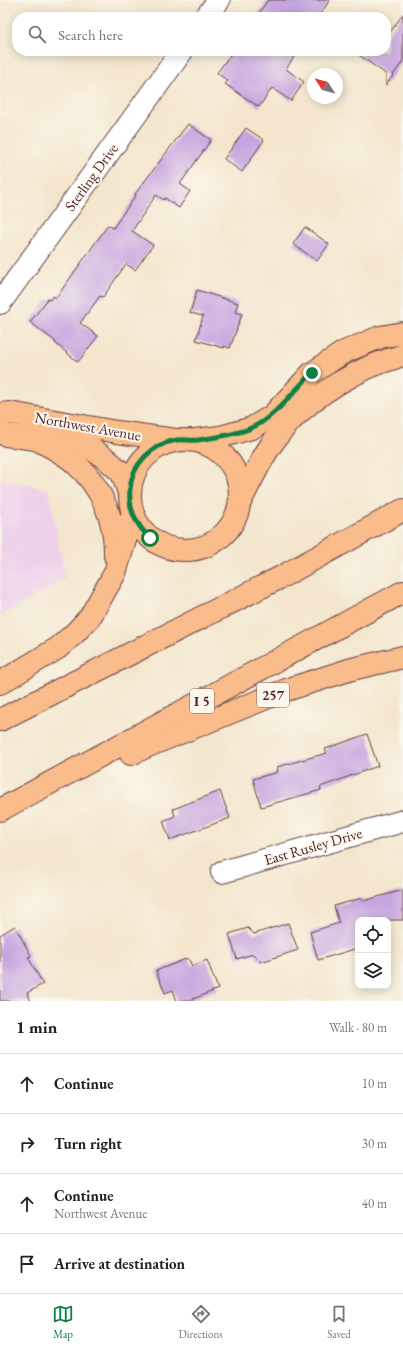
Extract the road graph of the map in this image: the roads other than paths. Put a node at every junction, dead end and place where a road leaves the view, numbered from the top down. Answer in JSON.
{"nodes":[{"id":1,"x":219,"y":0,"type":"edge"},
{"id":2,"x":210,"y":12,"type":"edge"},
{"id":3,"x":178,"y":56,"type":"edge"},
{"id":4,"x":0,"y":303,"type":"edge"},
{"id":5,"x":403,"y":333,"type":"edge"},
{"id":6,"x":403,"y":355,"type":"edge"},
{"id":7,"x":0,"y":414,"type":"edge"},
{"id":8,"x":0,"y":433,"type":"edge"},
{"id":9,"x":36,"y":439,"type":"junction"},
{"id":10,"x":185,"y":440,"type":"junction"},
{"id":11,"x":240,"y":502,"type":"junction"},
{"id":12,"x":131,"y":505,"type":"junction"},
{"id":13,"x":403,"y":510,"type":"edge"},
{"id":14,"x":115,"y":573,"type":"junction"},
{"id":15,"x":403,"y":592,"type":"edge"},
{"id":16,"x":403,"y":657,"type":"edge"},
{"id":17,"x":0,"y":683,"type":"edge"},
{"id":18,"x":0,"y":720,"type":"edge"},
{"id":19,"x":0,"y":810,"type":"edge"},
{"id":20,"x":0,"y":816,"type":"edge"},
{"id":21,"x":403,"y":821,"type":"edge"},
{"id":22,"x":222,"y":872,"type":"dead end"}],
"edges":[{"from":1,"to":2,"type":"street"},
{"from":3,"to":4,"type":"street","name":"Sterling Drive"},
{"from":5,"to":10,"type":"main road","name":"Northwest Avenue"},
{"from":6,"to":11,"type":"main road"},
{"from":7,"to":10,"type":"main road","name":"Northwest Avenue"},
{"from":8,"to":9,"type":"main road","name":"Northwest Avenue"},
{"from":9,"to":12,"type":"main road","name":"Northwest Avenue"},
{"from":9,"to":14,"type":"main road"},
{"from":10,"to":11,"type":"main road"},
{"from":10,"to":12,"type":"main road"},
{"from":11,"to":12,"type":"main road"},
{"from":12,"to":14,"type":"main road"},
{"from":13,"to":18,"type":"main road"},
{"from":14,"to":17,"type":"main road"},
{"from":15,"to":19,"type":"main road","number":"I 5"},
{"from":16,"to":20,"type":"main road","number":"257"},
{"from":21,"to":22,"type":"street","name":"East Rusley Drive"}]}
